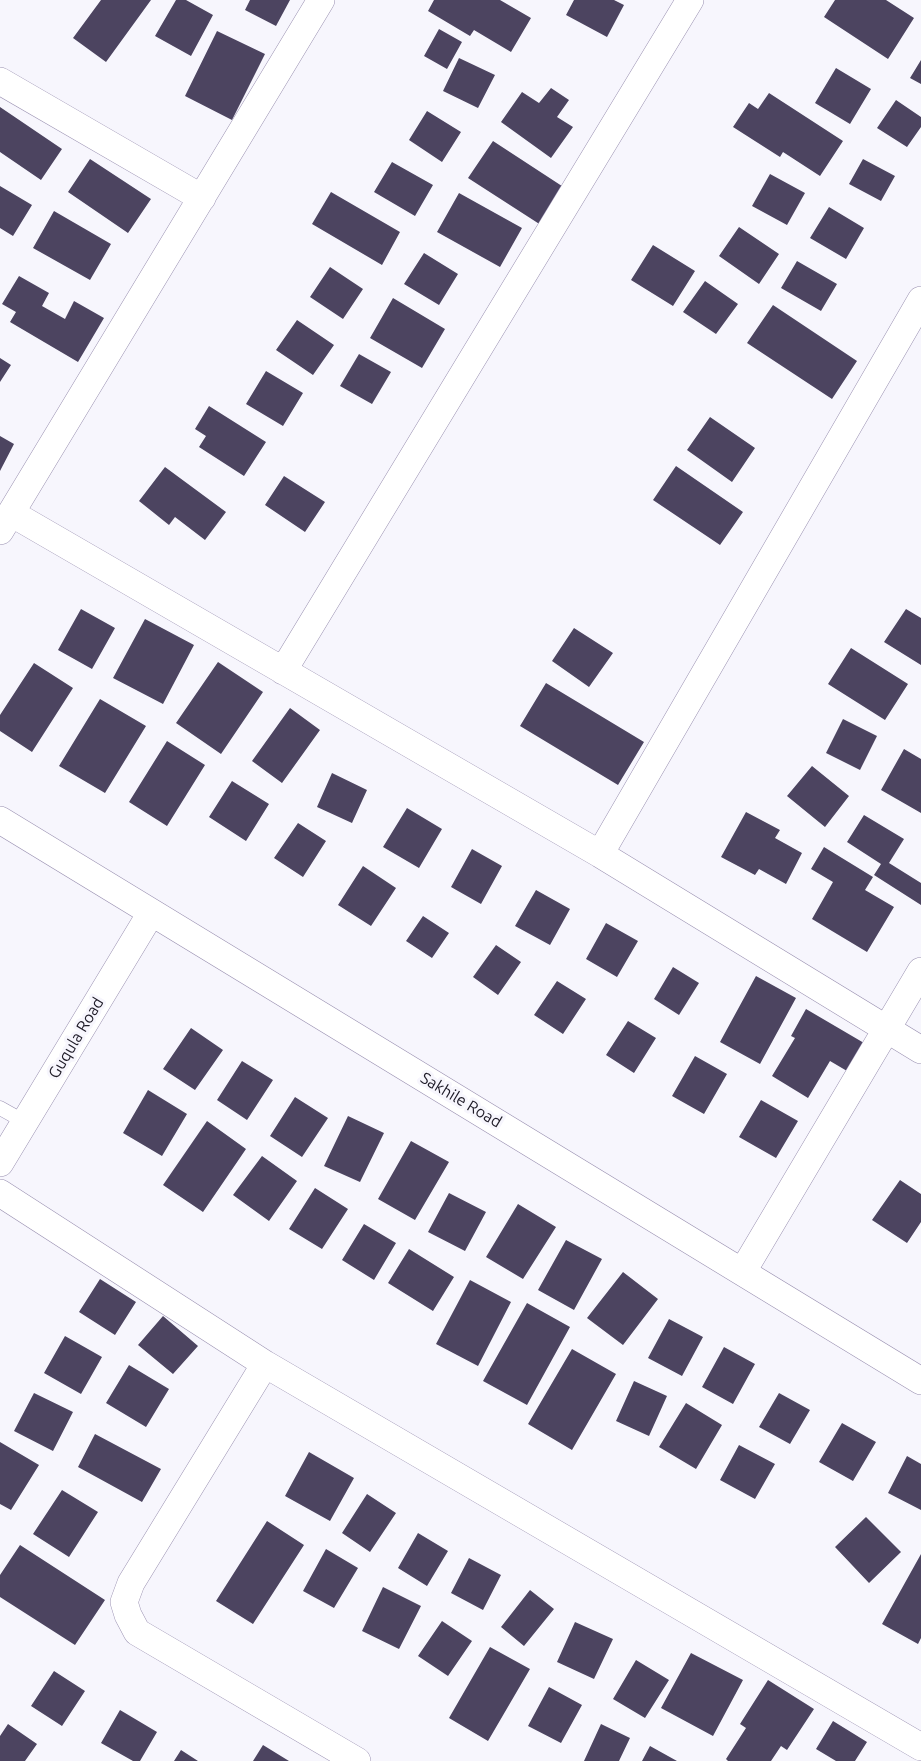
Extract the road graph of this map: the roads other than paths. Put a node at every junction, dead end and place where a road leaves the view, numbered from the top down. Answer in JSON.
{"nodes":[{"id":1,"x":321,"y":0,"type":"edge"},
{"id":2,"x":690,"y":0,"type":"edge"},
{"id":3,"x":0,"y":81,"type":"edge"},
{"id":4,"x":202,"y":198,"type":"junction"},
{"id":5,"x":921,"y":300,"type":"edge"},
{"id":6,"x":6,"y":522,"type":"edge"},
{"id":7,"x":282,"y":671,"type":"junction"},
{"id":8,"x":0,"y":820,"type":"edge"},
{"id":9,"x":600,"y":854,"type":"junction"},
{"id":10,"x":151,"y":913,"type":"junction"},
{"id":11,"x":921,"y":971,"type":"edge"},
{"id":12,"x":886,"y":1029,"type":"junction"},
{"id":13,"x":921,"y":1050,"type":"edge"},
{"id":14,"x":0,"y":1108,"type":"edge"},
{"id":15,"x":25,"y":1122,"type":"junction"},
{"id":16,"x":0,"y":1163,"type":"edge"},
{"id":17,"x":0,"y":1193,"type":"edge"},
{"id":18,"x":743,"y":1271,"type":"junction"},
{"id":19,"x":265,"y":1364,"type":"junction"},
{"id":20,"x":921,"y":1381,"type":"edge"},
{"id":21,"x":921,"y":1747,"type":"edge"},
{"id":22,"x":357,"y":1761,"type":"edge"}],
"edges":[{"from":1,"to":4,"type":"street"},
{"from":2,"to":7,"type":"street"},
{"from":3,"to":4,"type":"street"},
{"from":4,"to":6,"type":"street"},
{"from":5,"to":9,"type":"street"},
{"from":6,"to":7,"type":"street"},
{"from":7,"to":9,"type":"street"},
{"from":8,"to":10,"type":"street","name":"Sakhile Road"},
{"from":9,"to":12,"type":"street"},
{"from":10,"to":15,"type":"street","name":"Guqula Road"},
{"from":10,"to":18,"type":"street","name":"Sakhile Road"},
{"from":11,"to":12,"type":"street"},
{"from":12,"to":13,"type":"street"},
{"from":12,"to":18,"type":"street"},
{"from":14,"to":15,"type":"lane"},
{"from":15,"to":16,"type":"street","name":"Guqula Road"},
{"from":17,"to":19,"type":"street"},
{"from":18,"to":20,"type":"street","name":"Sakhile Road"},
{"from":19,"to":21,"type":"street"},
{"from":19,"to":22,"type":"street"}]}
